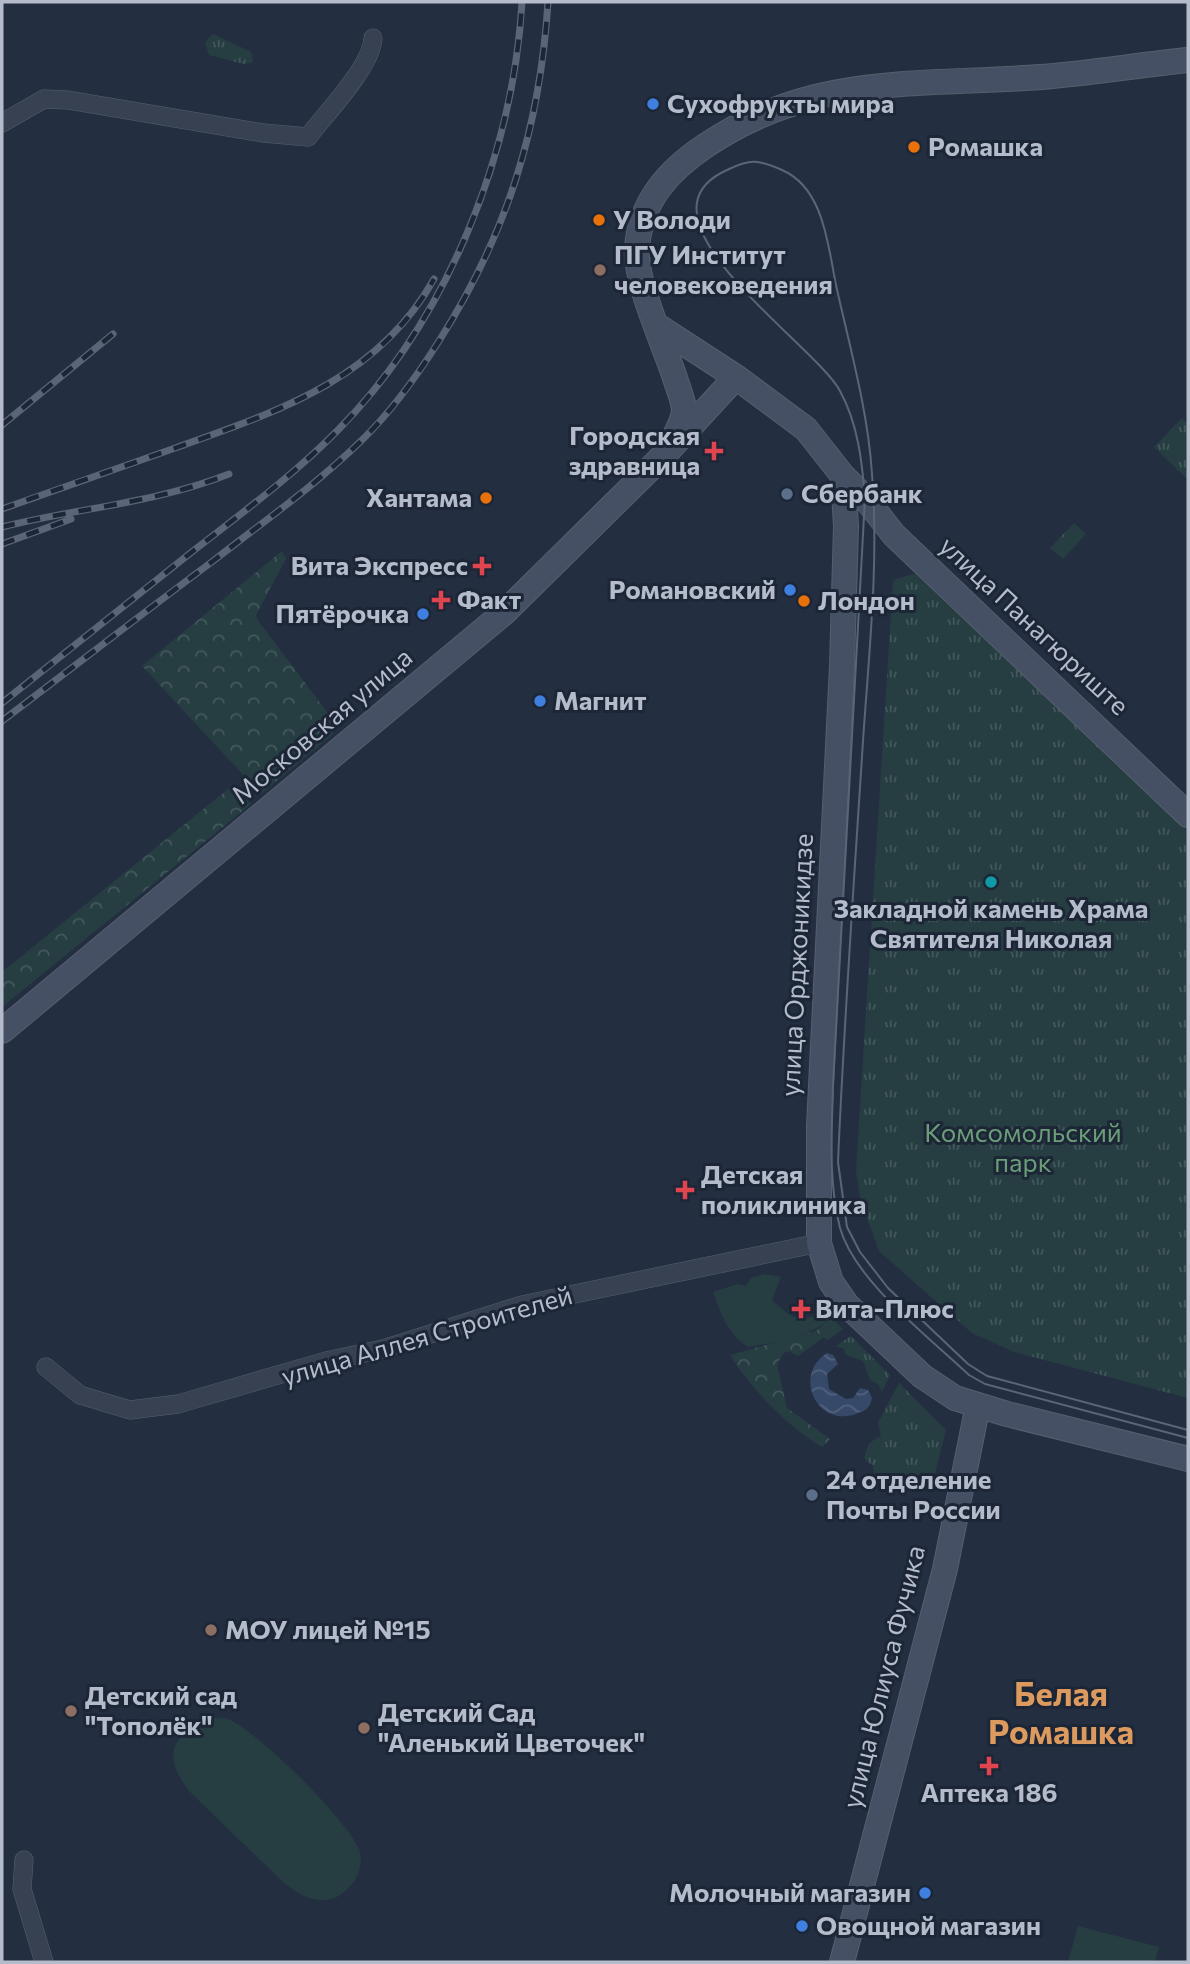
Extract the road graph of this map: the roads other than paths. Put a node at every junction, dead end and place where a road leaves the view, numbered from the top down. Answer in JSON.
{"nodes":[{"id":1,"x":373,"y":38,"type":"dead end"},
{"id":2,"x":1188,"y":60,"type":"edge"},
{"id":3,"x":2,"y":123,"type":"edge"},
{"id":4,"x":659,"y":327,"type":"junction"},
{"id":5,"x":736,"y":377,"type":"junction"},
{"id":6,"x":667,"y":452,"type":"junction"},
{"id":7,"x":843,"y":477,"type":"junction"},
{"id":8,"x":1188,"y":815,"type":"edge"},
{"id":9,"x":2,"y":1031,"type":"edge"},
{"id":10,"x":820,"y":1243,"type":"junction"},
{"id":11,"x":46,"y":1367,"type":"dead end"},
{"id":12,"x":978,"y":1405,"type":"junction"},
{"id":13,"x":1188,"y":1459,"type":"edge"},
{"id":14,"x":24,"y":1860,"type":"dead end"},
{"id":15,"x":44,"y":1962,"type":"edge"},
{"id":16,"x":842,"y":1962,"type":"edge"}],
"edges":[{"from":1,"to":3,"type":"street"},
{"from":2,"to":4,"type":"street","name":"Московская улица"},
{"from":4,"to":5,"type":"street"},
{"from":4,"to":6,"type":"street","name":"Московская улица"},
{"from":5,"to":6,"type":"street","name":"Московская улица"},
{"from":5,"to":7,"type":"street"},
{"from":6,"to":9,"type":"street","name":"Московская улица"},
{"from":7,"to":8,"type":"street","name":"улица Панагюриште"},
{"from":7,"to":10,"type":"street","name":"улица Орджоникидзе"},
{"from":10,"to":11,"type":"street","name":"улица Аллея Строителей"},
{"from":10,"to":12,"type":"street","name":"улица Орджоникидзе"},
{"from":12,"to":13,"type":"street","name":"улица Орджоникидзе"},
{"from":12,"to":16,"type":"street","name":"улица Юлиуса Фучика"},
{"from":14,"to":15,"type":"street"}]}
